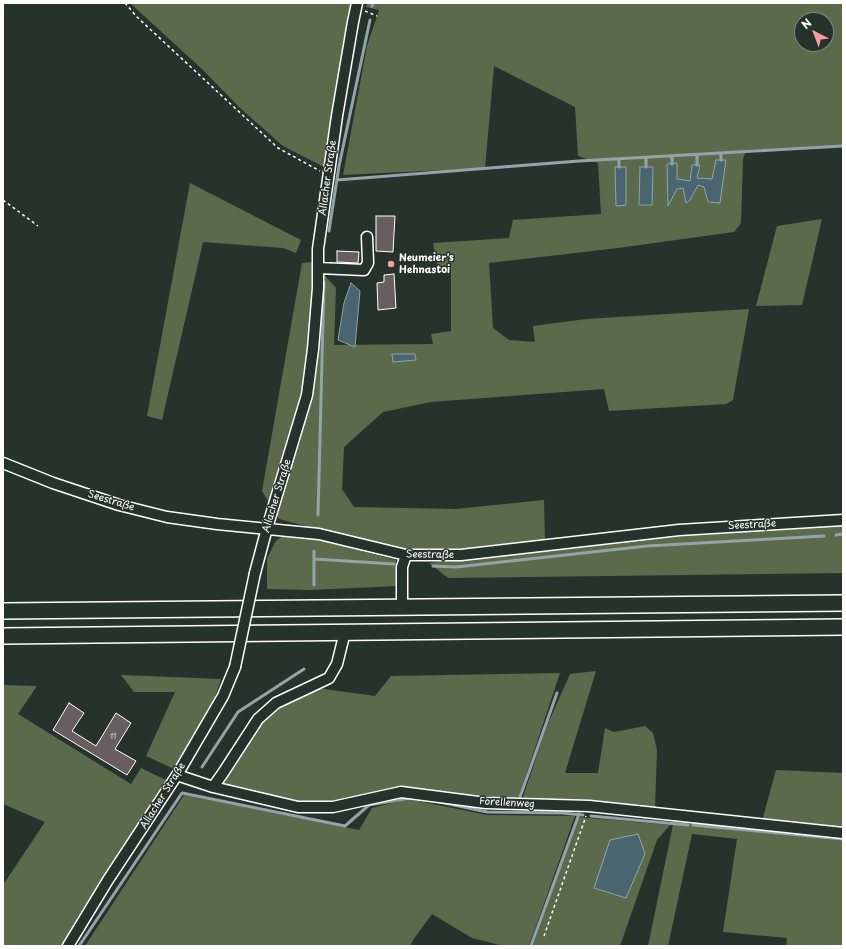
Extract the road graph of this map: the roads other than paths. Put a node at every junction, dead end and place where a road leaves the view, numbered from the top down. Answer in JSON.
{"nodes":[{"id":1,"x":357,"y":5,"type":"edge"},
{"id":2,"x":367,"y":237,"type":"dead end"},
{"id":3,"x":318,"y":268,"type":"junction"},
{"id":4,"x":3,"y":463,"type":"edge"},
{"id":5,"x":843,"y":520,"type":"edge"},
{"id":6,"x":267,"y":528,"type":"junction"},
{"id":7,"x":406,"y":555,"type":"junction"},
{"id":8,"x":843,"y":603,"type":"edge"},
{"id":9,"x":402,"y":607,"type":"junction"},
{"id":10,"x":3,"y":611,"type":"edge"},
{"id":11,"x":843,"y":627,"type":"edge"},
{"id":12,"x":345,"y":632,"type":"junction"},
{"id":13,"x":3,"y":636,"type":"edge"},
{"id":14,"x":177,"y":776,"type":"junction"},
{"id":15,"x":213,"y":787,"type":"junction"},
{"id":16,"x":843,"y":833,"type":"edge"},
{"id":17,"x":68,"y":946,"type":"edge"}],
"edges":[{"from":1,"to":3,"type":"street","name":"Allacher Straße"},
{"from":2,"to":3,"type":"street"},
{"from":3,"to":6,"type":"street","name":"Allacher Straße"},
{"from":4,"to":6,"type":"street","name":"Seestraße"},
{"from":5,"to":7,"type":"street","name":"Seestraße"},
{"from":6,"to":7,"type":"street","name":"Seestraße"},
{"from":6,"to":14,"type":"street","name":"Allacher Straße","bridge":true},
{"from":7,"to":9,"type":"street"},
{"from":8,"to":9,"type":"highway"},
{"from":9,"to":10,"type":"highway"},
{"from":11,"to":12,"type":"highway"},
{"from":12,"to":13,"type":"highway"},
{"from":12,"to":15,"type":"street"},
{"from":14,"to":15,"type":"street","name":"Forellenweg"},
{"from":14,"to":17,"type":"street","name":"Allacher Straße"},
{"from":15,"to":16,"type":"street","name":"Forellenweg"}]}
